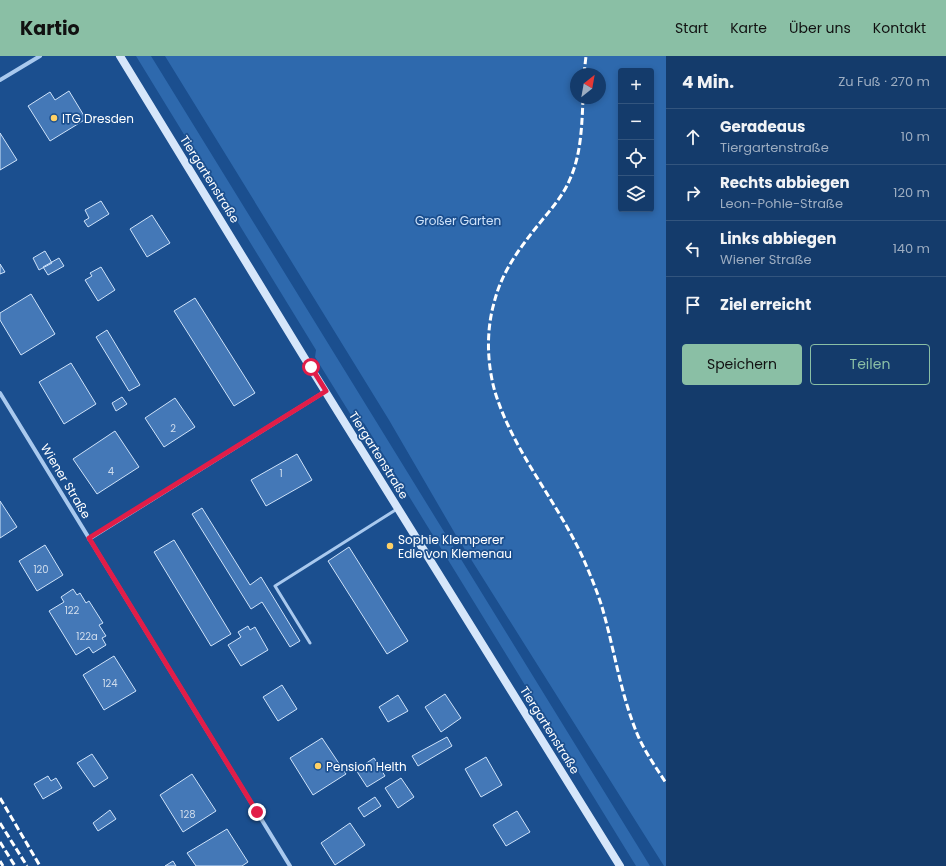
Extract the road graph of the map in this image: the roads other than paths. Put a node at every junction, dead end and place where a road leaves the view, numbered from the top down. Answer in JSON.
{"nodes":[{"id":1,"x":40,"y":56,"type":"edge"},
{"id":2,"x":120,"y":56,"type":"edge"},
{"id":3,"x":0,"y":80,"type":"edge"},
{"id":4,"x":326,"y":391,"type":"junction"},
{"id":5,"x":0,"y":393,"type":"edge"},
{"id":6,"x":398,"y":508,"type":"junction"},
{"id":7,"x":89,"y":538,"type":"junction"},
{"id":8,"x":310,"y":643,"type":"dead end"},
{"id":9,"x":290,"y":866,"type":"edge"},
{"id":10,"x":620,"y":866,"type":"edge"}],
"edges":[{"from":1,"to":3,"type":"street"},
{"from":2,"to":4,"type":"main road","name":"Tiergartenstraße"},
{"from":4,"to":6,"type":"main road","name":"Tiergartenstraße"},
{"from":4,"to":7,"type":"street"},
{"from":5,"to":7,"type":"street","name":"Wiener Straße"},
{"from":6,"to":8,"type":"lane"},
{"from":6,"to":10,"type":"main road","name":"Tiergartenstraße"},
{"from":7,"to":9,"type":"street","name":"Wiener Straße"}]}
